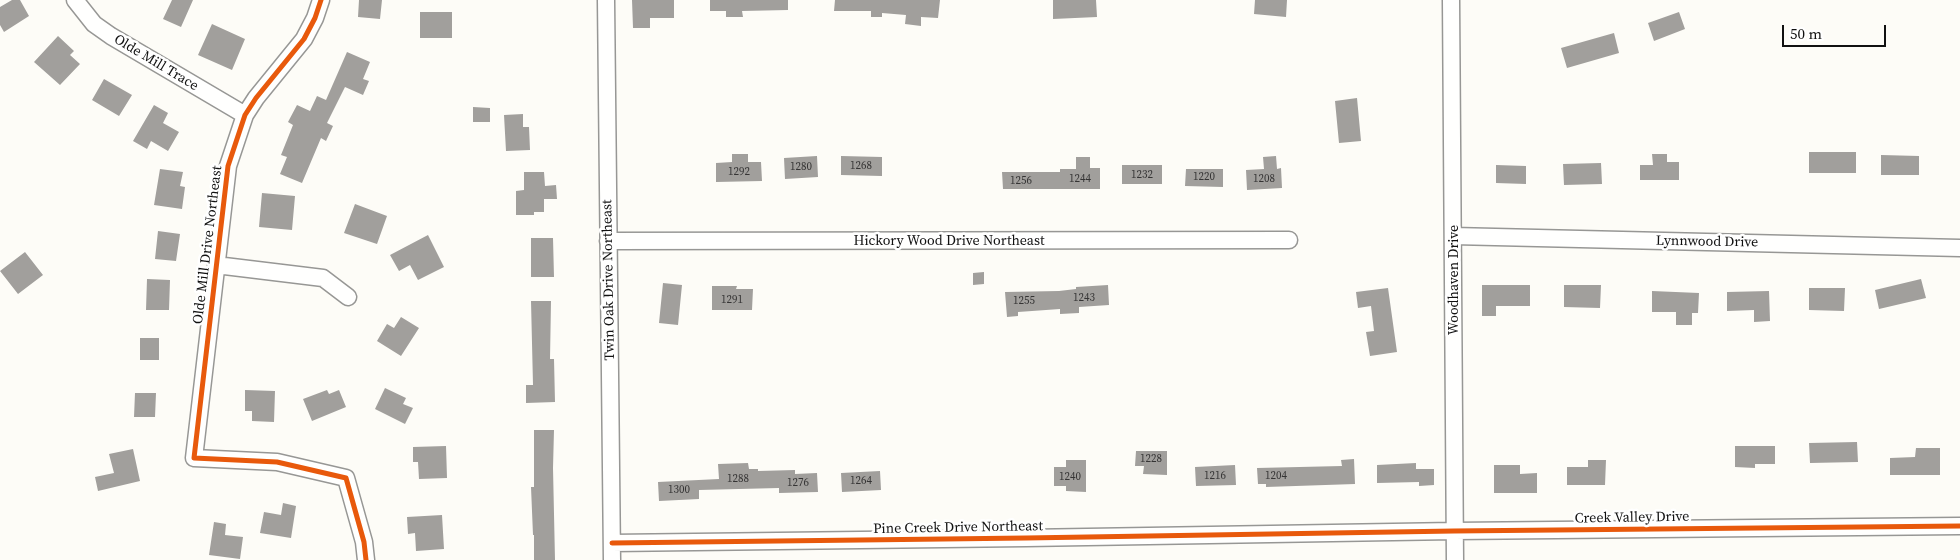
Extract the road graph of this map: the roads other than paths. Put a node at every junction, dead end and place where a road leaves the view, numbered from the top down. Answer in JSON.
{"nodes":[{"id":1,"x":74,"y":0,"type":"edge"},
{"id":2,"x":321,"y":0,"type":"edge"},
{"id":3,"x":606,"y":0,"type":"edge"},
{"id":4,"x":1451,"y":0,"type":"edge"},
{"id":5,"x":246,"y":115,"type":"junction"},
{"id":6,"x":1454,"y":236,"type":"junction"},
{"id":7,"x":1289,"y":240,"type":"dead end"},
{"id":8,"x":608,"y":241,"type":"junction"},
{"id":9,"x":1960,"y":248,"type":"edge"},
{"id":10,"x":216,"y":265,"type":"junction"},
{"id":11,"x":348,"y":297,"type":"dead end"},
{"id":12,"x":1960,"y":526,"type":"edge"},
{"id":13,"x":1454,"y":530,"type":"junction"},
{"id":14,"x":1304,"y":534,"type":"joint"},
{"id":15,"x":612,"y":543,"type":"junction"},
{"id":16,"x":366,"y":560,"type":"edge"},
{"id":17,"x":612,"y":560,"type":"edge"},
{"id":18,"x":1455,"y":560,"type":"edge"}],
"edges":[{"from":1,"to":5,"type":"street","name":"Olde Mill Trace"},
{"from":2,"to":5,"type":"street","name":"Olde Mill Drive Northeast"},
{"from":3,"to":8,"type":"street","name":"Twin Oak Drive Northeast"},
{"from":4,"to":6,"type":"street","name":"Woodhaven Drive"},
{"from":5,"to":10,"type":"street","name":"Olde Mill Drive Northeast"},
{"from":6,"to":9,"type":"street","name":"Lynnwood Drive"},
{"from":6,"to":13,"type":"street","name":"Woodhaven Drive"},
{"from":7,"to":8,"type":"street","name":"Hickory Wood Drive Northeast"},
{"from":8,"to":15,"type":"street","name":"Twin Oak Drive Northeast"},
{"from":10,"to":11,"type":"street"},
{"from":10,"to":16,"type":"street","name":"Olde Mill Drive Northeast"},
{"from":12,"to":13,"type":"street","name":"Creek Valley Drive"},
{"from":13,"to":14,"type":"street","name":"Creek Valley Drive"},
{"from":13,"to":18,"type":"street","name":"Woodhaven Drive"},
{"from":14,"to":15,"type":"street","name":"Pine Creek Drive Northeast"},
{"from":15,"to":17,"type":"street","name":"Twin Oak Drive Northeast"}]}
